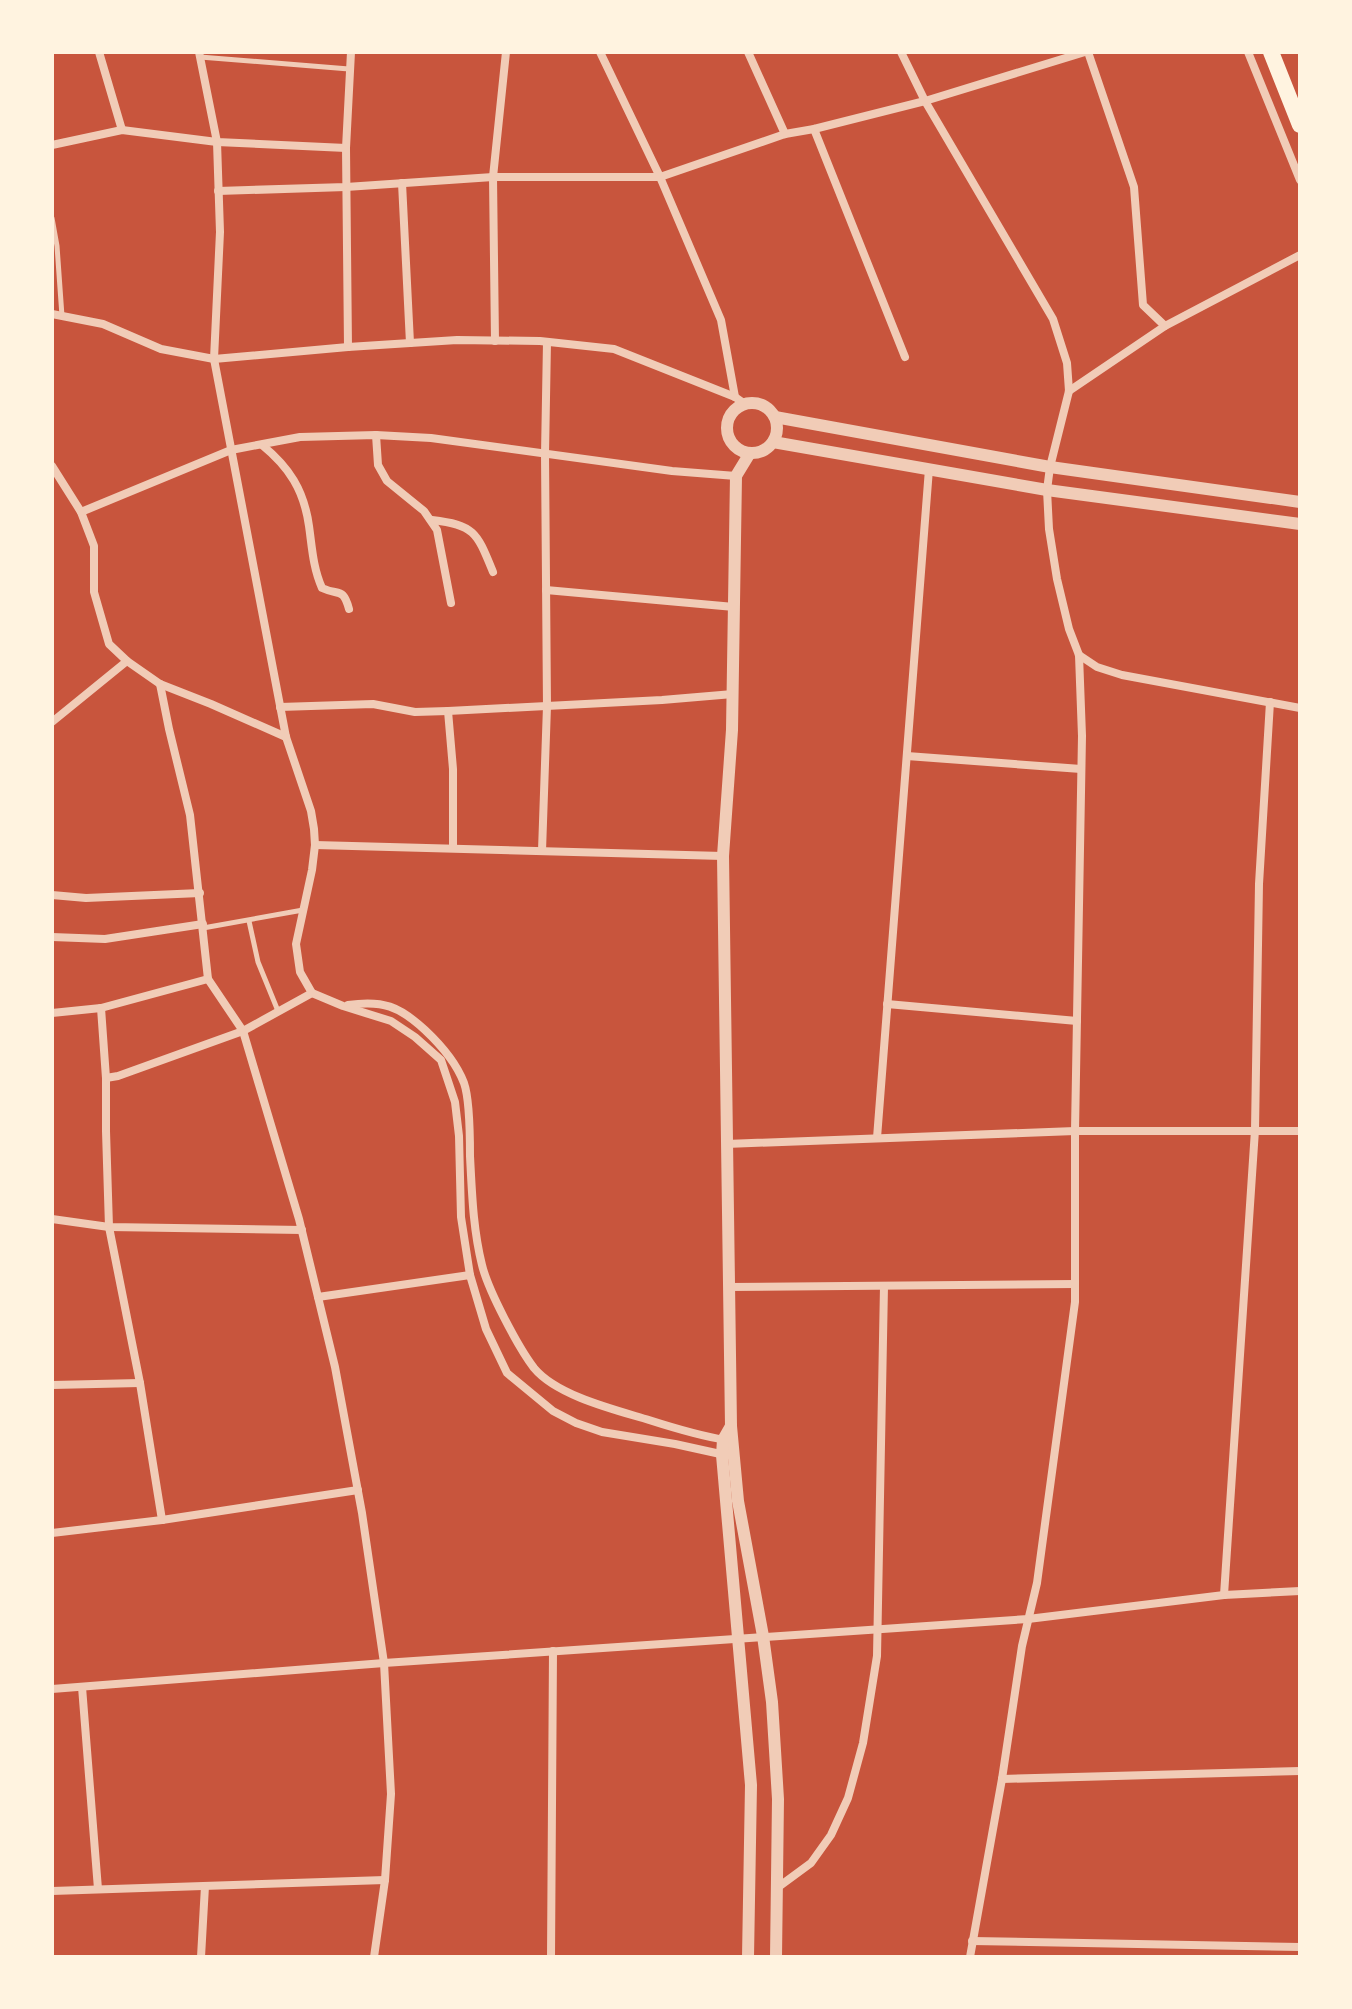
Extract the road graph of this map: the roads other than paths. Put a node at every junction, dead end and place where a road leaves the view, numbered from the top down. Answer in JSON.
{"nodes":[{"id":1,"x":99,"y":52,"type":"edge"},
{"id":2,"x":351,"y":52,"type":"edge"},
{"id":3,"x":506,"y":52,"type":"edge"},
{"id":4,"x":600,"y":52,"type":"edge"},
{"id":5,"x":748,"y":52,"type":"edge"},
{"id":6,"x":901,"y":52,"type":"edge"},
{"id":7,"x":1086,"y":52,"type":"edge"},
{"id":8,"x":1248,"y":52,"type":"edge"},
{"id":9,"x":1271,"y":52,"type":"edge"},
{"id":10,"x":199,"y":54,"type":"edge"},
{"id":11,"x":349,"y":69,"type":"junction"},
{"id":12,"x":925,"y":101,"type":"junction"},
{"id":13,"x":1300,"y":125,"type":"edge"},
{"id":14,"x":814,"y":129,"type":"junction"},
{"id":15,"x":122,"y":130,"type":"junction"},
{"id":16,"x":785,"y":134,"type":"junction"},
{"id":17,"x":217,"y":142,"type":"junction"},
{"id":18,"x":52,"y":145,"type":"edge"},
{"id":19,"x":346,"y":148,"type":"junction"},
{"id":20,"x":493,"y":177,"type":"junction"},
{"id":21,"x":660,"y":177,"type":"junction"},
{"id":22,"x":1300,"y":180,"type":"edge"},
{"id":23,"x":402,"y":183,"type":"junction"},
{"id":24,"x":346,"y":187,"type":"junction"},
{"id":25,"x":218,"y":191,"type":"junction"},
{"id":26,"x":52,"y":218,"type":"edge"},
{"id":27,"x":1300,"y":255,"type":"edge"},
{"id":28,"x":52,"y":314,"type":"edge"},
{"id":29,"x":62,"y":316,"type":"junction"},
{"id":30,"x":1165,"y":326,"type":"junction"},
{"id":31,"x":495,"y":341,"type":"junction"},
{"id":32,"x":547,"y":342,"type":"junction"},
{"id":33,"x":410,"y":343,"type":"junction"},
{"id":34,"x":348,"y":347,"type":"junction"},
{"id":35,"x":905,"y":357,"type":"dead end"},
{"id":36,"x":214,"y":359,"type":"junction"},
{"id":37,"x":1069,"y":391,"type":"junction"},
{"id":38,"x":740,"y":400,"type":"junction"},
{"id":39,"x":775,"y":417,"type":"junction"},
{"id":40,"x":376,"y":435,"type":"junction"},
{"id":41,"x":773,"y":442,"type":"junction"},
{"id":42,"x":262,"y":445,"type":"junction"},
{"id":43,"x":231,"y":450,"type":"junction"},
{"id":44,"x":750,"y":453,"type":"junction"},
{"id":45,"x":545,"y":454,"type":"junction"},
{"id":46,"x":52,"y":466,"type":"edge"},
{"id":47,"x":1050,"y":467,"type":"junction"},
{"id":48,"x":929,"y":469,"type":"junction"},
{"id":49,"x":736,"y":476,"type":"junction"},
{"id":50,"x":1047,"y":490,"type":"junction"},
{"id":51,"x":1300,"y":502,"type":"edge"},
{"id":52,"x":81,"y":512,"type":"junction"},
{"id":53,"x":432,"y":520,"type":"junction"},
{"id":54,"x":1300,"y":524,"type":"edge"},
{"id":55,"x":493,"y":572,"type":"dead end"},
{"id":56,"x":546,"y":590,"type":"junction"},
{"id":57,"x":451,"y":603,"type":"dead end"},
{"id":58,"x":734,"y":607,"type":"junction"},
{"id":59,"x":349,"y":609,"type":"dead end"},
{"id":60,"x":1079,"y":655,"type":"junction"},
{"id":61,"x":127,"y":661,"type":"junction"},
{"id":62,"x":160,"y":684,"type":"junction"},
{"id":63,"x":733,"y":694,"type":"junction"},
{"id":64,"x":1270,"y":702,"type":"junction"},
{"id":65,"x":547,"y":706,"type":"junction"},
{"id":66,"x":280,"y":707,"type":"junction"},
{"id":67,"x":1300,"y":708,"type":"edge"},
{"id":68,"x":448,"y":711,"type":"junction"},
{"id":69,"x":52,"y":722,"type":"edge"},
{"id":70,"x":286,"y":737,"type":"junction"},
{"id":71,"x":907,"y":756,"type":"junction"},
{"id":72,"x":1081,"y":769,"type":"junction"},
{"id":73,"x":315,"y":845,"type":"junction"},
{"id":74,"x":453,"y":848,"type":"junction"},
{"id":75,"x":542,"y":851,"type":"junction"},
{"id":76,"x":723,"y":856,"type":"junction"},
{"id":77,"x":200,"y":893,"type":"junction"},
{"id":78,"x":52,"y":895,"type":"edge"},
{"id":79,"x":303,"y":910,"type":"junction"},
{"id":80,"x":249,"y":921,"type":"junction"},
{"id":81,"x":203,"y":926,"type":"junction"},
{"id":82,"x":52,"y":937,"type":"edge"},
{"id":83,"x":208,"y":979,"type":"junction"},
{"id":84,"x":312,"y":993,"type":"junction"},
{"id":85,"x":887,"y":1004,"type":"junction"},
{"id":86,"x":343,"y":1006,"type":"junction"},
{"id":87,"x":101,"y":1008,"type":"junction"},
{"id":88,"x":278,"y":1012,"type":"junction"},
{"id":89,"x":52,"y":1013,"type":"edge"},
{"id":90,"x":1077,"y":1021,"type":"junction"},
{"id":91,"x":243,"y":1031,"type":"junction"},
{"id":92,"x":106,"y":1078,"type":"junction"},
{"id":93,"x":1255,"y":1130,"type":"junction"},
{"id":94,"x":1075,"y":1131,"type":"junction"},
{"id":95,"x":1300,"y":1131,"type":"edge"},
{"id":96,"x":877,"y":1138,"type":"junction"},
{"id":97,"x":726,"y":1144,"type":"junction"},
{"id":98,"x":52,"y":1219,"type":"edge"},
{"id":99,"x":109,"y":1227,"type":"junction"},
{"id":100,"x":302,"y":1230,"type":"junction"},
{"id":101,"x":470,"y":1275,"type":"junction"},
{"id":102,"x":1075,"y":1284,"type":"junction"},
{"id":103,"x":884,"y":1286,"type":"junction"},
{"id":104,"x":729,"y":1287,"type":"junction"},
{"id":105,"x":318,"y":1297,"type":"junction"},
{"id":106,"x":140,"y":1383,"type":"junction"},
{"id":107,"x":52,"y":1385,"type":"edge"},
{"id":108,"x":728,"y":1440,"type":"junction"},
{"id":109,"x":728,"y":1455,"type":"junction"},
{"id":110,"x":358,"y":1490,"type":"junction"},
{"id":111,"x":162,"y":1520,"type":"junction"},
{"id":112,"x":52,"y":1533,"type":"edge"},
{"id":113,"x":1300,"y":1591,"type":"edge"},
{"id":114,"x":1224,"y":1595,"type":"junction"},
{"id":115,"x":1028,"y":1619,"type":"junction"},
{"id":116,"x":877,"y":1629,"type":"junction"},
{"id":117,"x":763,"y":1636,"type":"junction"},
{"id":118,"x":739,"y":1639,"type":"junction"},
{"id":119,"x":553,"y":1651,"type":"junction"},
{"id":120,"x":384,"y":1663,"type":"junction"},
{"id":121,"x":82,"y":1687,"type":"junction"},
{"id":122,"x":52,"y":1689,"type":"edge"},
{"id":123,"x":1300,"y":1771,"type":"edge"},
{"id":124,"x":1002,"y":1779,"type":"junction"},
{"id":125,"x":385,"y":1880,"type":"junction"},
{"id":126,"x":205,"y":1886,"type":"junction"},
{"id":127,"x":777,"y":1888,"type":"junction"},
{"id":128,"x":98,"y":1889,"type":"junction"},
{"id":129,"x":52,"y":1891,"type":"edge"},
{"id":130,"x":972,"y":1941,"type":"junction"},
{"id":131,"x":1300,"y":1947,"type":"edge"},
{"id":132,"x":201,"y":1957,"type":"edge"},
{"id":133,"x":374,"y":1957,"type":"edge"},
{"id":134,"x":551,"y":1957,"type":"edge"},
{"id":135,"x":748,"y":1957,"type":"edge"},
{"id":136,"x":776,"y":1957,"type":"edge"},
{"id":137,"x":970,"y":1957,"type":"edge"}],
"edges":[{"from":1,"to":15,"type":"street"},
{"from":2,"to":11,"type":"street"},
{"from":3,"to":20,"type":"street"},
{"from":4,"to":21,"type":"street"},
{"from":5,"to":16,"type":"street"},
{"from":6,"to":12,"type":"street"},
{"from":7,"to":12,"type":"street"},
{"from":7,"to":30,"type":"street"},
{"from":8,"to":22,"type":"street"},
{"from":9,"to":13,"type":"highway"},
{"from":10,"to":11,"type":"lane"},
{"from":10,"to":17,"type":"street"},
{"from":11,"to":19,"type":"street"},
{"from":12,"to":14,"type":"street"},
{"from":12,"to":37,"type":"street"},
{"from":14,"to":16,"type":"street"},
{"from":14,"to":35,"type":"street"},
{"from":15,"to":17,"type":"street"},
{"from":15,"to":18,"type":"street"},
{"from":16,"to":21,"type":"street"},
{"from":17,"to":19,"type":"street"},
{"from":17,"to":25,"type":"street"},
{"from":19,"to":24,"type":"street"},
{"from":20,"to":21,"type":"street"},
{"from":20,"to":23,"type":"street"},
{"from":20,"to":31,"type":"street"},
{"from":21,"to":38,"type":"street"},
{"from":23,"to":24,"type":"street"},
{"from":23,"to":33,"type":"street"},
{"from":24,"to":25,"type":"street"},
{"from":24,"to":34,"type":"street"},
{"from":25,"to":36,"type":"street"},
{"from":26,"to":29,"type":"lane"},
{"from":27,"to":30,"type":"street"},
{"from":28,"to":29,"type":"street"},
{"from":29,"to":36,"type":"street"},
{"from":30,"to":37,"type":"street"},
{"from":31,"to":32,"type":"street"},
{"from":31,"to":33,"type":"street"},
{"from":32,"to":38,"type":"street"},
{"from":32,"to":45,"type":"street"},
{"from":33,"to":34,"type":"street"},
{"from":34,"to":36,"type":"street"},
{"from":36,"to":43,"type":"street"},
{"from":37,"to":47,"type":"street"},
{"from":38,"to":39,"type":"street"},
{"from":38,"to":44,"type":"street"},
{"from":39,"to":41,"type":"street"},
{"from":39,"to":47,"type":"street"},
{"from":40,"to":42,"type":"street"},
{"from":40,"to":45,"type":"street"},
{"from":40,"to":53,"type":"street"},
{"from":41,"to":44,"type":"street"},
{"from":41,"to":48,"type":"street"},
{"from":42,"to":43,"type":"street"},
{"from":42,"to":59,"type":"street"},
{"from":43,"to":52,"type":"street"},
{"from":43,"to":66,"type":"street"},
{"from":44,"to":49,"type":"street"},
{"from":45,"to":49,"type":"street"},
{"from":45,"to":56,"type":"street"},
{"from":46,"to":52,"type":"street"},
{"from":47,"to":50,"type":"street"},
{"from":47,"to":51,"type":"street"},
{"from":48,"to":50,"type":"street"},
{"from":48,"to":71,"type":"street"},
{"from":49,"to":58,"type":"street"},
{"from":50,"to":54,"type":"street"},
{"from":50,"to":60,"type":"street"},
{"from":52,"to":61,"type":"street"},
{"from":53,"to":55,"type":"street"},
{"from":53,"to":57,"type":"street"},
{"from":56,"to":58,"type":"street"},
{"from":56,"to":65,"type":"street"},
{"from":58,"to":63,"type":"street"},
{"from":60,"to":64,"type":"street"},
{"from":60,"to":72,"type":"street"},
{"from":61,"to":62,"type":"street"},
{"from":61,"to":69,"type":"street"},
{"from":62,"to":70,"type":"street"},
{"from":62,"to":77,"type":"street"},
{"from":63,"to":65,"type":"street"},
{"from":63,"to":76,"type":"street"},
{"from":64,"to":67,"type":"street"},
{"from":64,"to":93,"type":"street"},
{"from":65,"to":68,"type":"street"},
{"from":65,"to":75,"type":"street"},
{"from":66,"to":68,"type":"street"},
{"from":66,"to":70,"type":"street"},
{"from":68,"to":74,"type":"street"},
{"from":70,"to":73,"type":"street"},
{"from":71,"to":72,"type":"street"},
{"from":71,"to":85,"type":"street"},
{"from":72,"to":90,"type":"street"},
{"from":73,"to":74,"type":"street"},
{"from":73,"to":79,"type":"street"},
{"from":74,"to":75,"type":"street"},
{"from":75,"to":76,"type":"street"},
{"from":76,"to":97,"type":"street"},
{"from":77,"to":78,"type":"street"},
{"from":77,"to":81,"type":"street"},
{"from":79,"to":80,"type":"lane"},
{"from":79,"to":84,"type":"street"},
{"from":80,"to":81,"type":"lane"},
{"from":80,"to":88,"type":"lane"},
{"from":81,"to":82,"type":"street"},
{"from":81,"to":83,"type":"street"},
{"from":83,"to":87,"type":"street"},
{"from":83,"to":91,"type":"street"},
{"from":84,"to":86,"type":"street"},
{"from":84,"to":88,"type":"street"},
{"from":85,"to":90,"type":"street"},
{"from":85,"to":96,"type":"street"},
{"from":86,"to":101,"type":"street"},
{"from":86,"to":108,"type":"street"},
{"from":87,"to":89,"type":"street"},
{"from":87,"to":92,"type":"street"},
{"from":88,"to":91,"type":"street"},
{"from":90,"to":94,"type":"street"},
{"from":91,"to":92,"type":"street"},
{"from":91,"to":100,"type":"street"},
{"from":92,"to":99,"type":"street"},
{"from":93,"to":94,"type":"street"},
{"from":93,"to":95,"type":"street"},
{"from":93,"to":114,"type":"street"},
{"from":94,"to":96,"type":"street"},
{"from":94,"to":102,"type":"street"},
{"from":96,"to":97,"type":"street"},
{"from":97,"to":104,"type":"street"},
{"from":98,"to":99,"type":"street"},
{"from":99,"to":100,"type":"street"},
{"from":99,"to":106,"type":"street"},
{"from":100,"to":105,"type":"street"},
{"from":101,"to":105,"type":"street"},
{"from":101,"to":109,"type":"street"},
{"from":102,"to":103,"type":"street"},
{"from":102,"to":115,"type":"street"},
{"from":103,"to":104,"type":"street"},
{"from":103,"to":116,"type":"street"},
{"from":104,"to":108,"type":"street"},
{"from":105,"to":110,"type":"street"},
{"from":106,"to":107,"type":"street"},
{"from":106,"to":111,"type":"street"},
{"from":108,"to":109,"type":"street"},
{"from":109,"to":117,"type":"street"},
{"from":109,"to":118,"type":"street"},
{"from":110,"to":111,"type":"street"},
{"from":110,"to":120,"type":"street"},
{"from":111,"to":112,"type":"street"},
{"from":113,"to":114,"type":"street"},
{"from":114,"to":115,"type":"street"},
{"from":115,"to":116,"type":"street"},
{"from":115,"to":124,"type":"street"},
{"from":116,"to":117,"type":"street"},
{"from":116,"to":127,"type":"street"},
{"from":117,"to":118,"type":"street"},
{"from":117,"to":127,"type":"street"},
{"from":118,"to":119,"type":"street"},
{"from":118,"to":135,"type":"street"},
{"from":119,"to":120,"type":"street"},
{"from":119,"to":134,"type":"street"},
{"from":120,"to":121,"type":"street"},
{"from":120,"to":125,"type":"street"},
{"from":121,"to":122,"type":"street"},
{"from":121,"to":128,"type":"street"},
{"from":123,"to":124,"type":"street"},
{"from":124,"to":130,"type":"street"},
{"from":125,"to":126,"type":"street"},
{"from":125,"to":133,"type":"street"},
{"from":126,"to":128,"type":"street"},
{"from":126,"to":132,"type":"street"},
{"from":127,"to":136,"type":"street"},
{"from":128,"to":129,"type":"street"},
{"from":130,"to":131,"type":"street"},
{"from":130,"to":137,"type":"street"}]}
